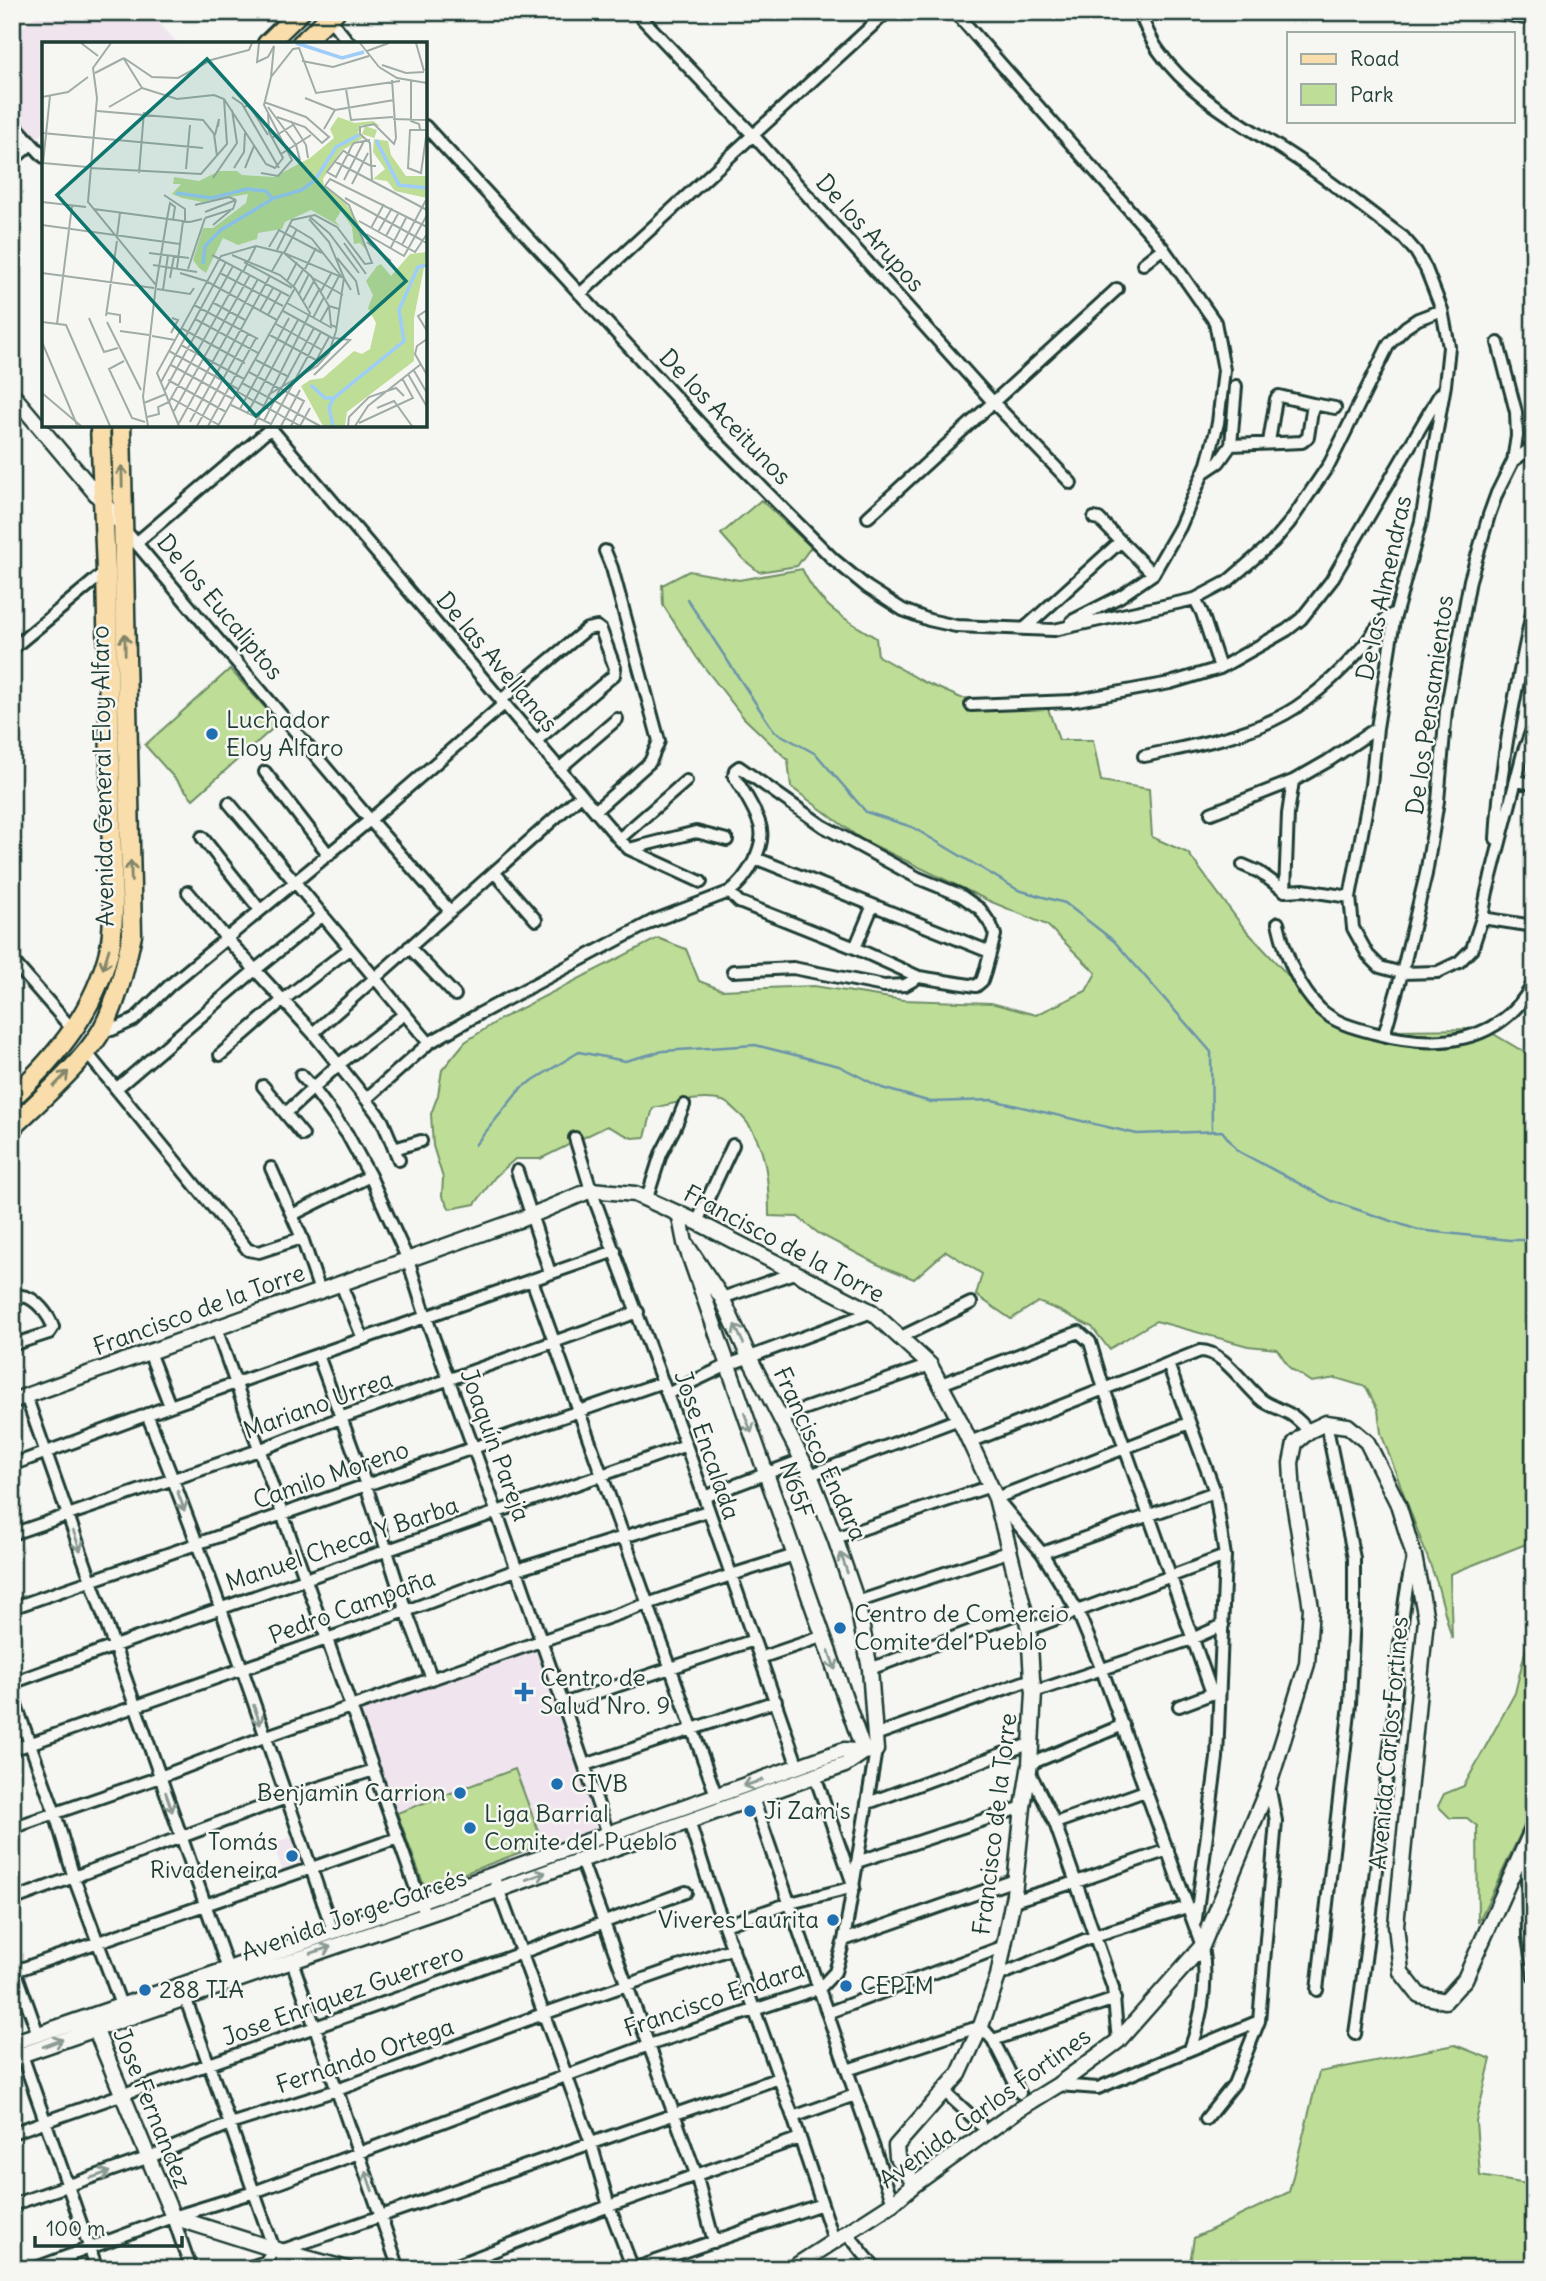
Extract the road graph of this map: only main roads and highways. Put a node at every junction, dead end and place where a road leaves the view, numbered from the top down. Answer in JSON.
{"nodes":[{"id":1,"x":300,"y":12,"type":"edge"},
{"id":2,"x":332,"y":15,"type":"edge"},
{"id":3,"x":269,"y":42,"type":"edge"},
{"id":4,"x":303,"y":42,"type":"edge"},
{"id":5,"x":100,"y":427,"type":"edge"},
{"id":6,"x":121,"y":427,"type":"edge"},
{"id":7,"x":12,"y":1098,"type":"edge"},
{"id":8,"x":12,"y":1127,"type":"edge"}],
"edges":[{"from":1,"to":3,"type":"main road"},
{"from":2,"to":4,"type":"main road"},
{"from":5,"to":7,"type":"main road","name":"Avenida General Eloy Alfaro","one_way":true},
{"from":8,"to":6,"type":"main road","name":"Avenida General Eloy Alfaro","one_way":true}]}
